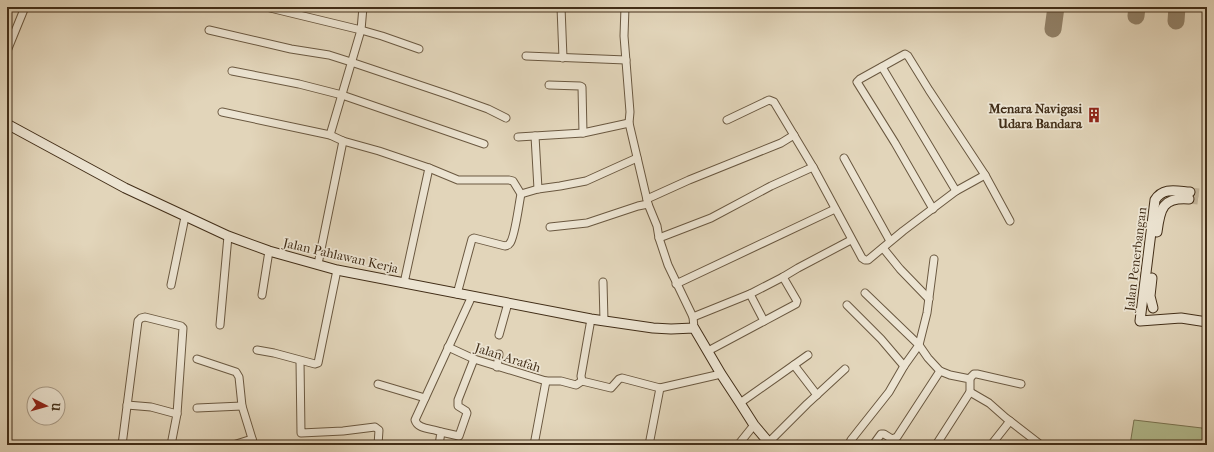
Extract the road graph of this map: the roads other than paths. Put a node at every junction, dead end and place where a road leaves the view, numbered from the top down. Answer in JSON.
{"nodes":[{"id":1,"x":25,"y":7,"type":"edge"},
{"id":2,"x":266,"y":7,"type":"edge"},
{"id":3,"x":363,"y":7,"type":"edge"},
{"id":4,"x":561,"y":7,"type":"edge"},
{"id":5,"x":625,"y":7,"type":"edge"},
{"id":6,"x":209,"y":30,"type":"dead end"},
{"id":7,"x":361,"y":30,"type":"junction"},
{"id":8,"x":419,"y":49,"type":"dead end"},
{"id":9,"x":7,"y":51,"type":"edge"},
{"id":10,"x":526,"y":56,"type":"dead end"},
{"id":11,"x":563,"y":58,"type":"junction"},
{"id":12,"x":626,"y":60,"type":"junction"},
{"id":13,"x":351,"y":62,"type":"junction"},
{"id":14,"x":882,"y":67,"type":"junction"},
{"id":15,"x":232,"y":71,"type":"dead end"},
{"id":16,"x":548,"y":85,"type":"dead end"},
{"id":17,"x":342,"y":95,"type":"junction"},
{"id":18,"x":222,"y":112,"type":"dead end"},
{"id":19,"x":506,"y":118,"type":"dead end"},
{"id":20,"x":727,"y":120,"type":"dead end"},
{"id":21,"x":630,"y":123,"type":"junction"},
{"id":22,"x":7,"y":124,"type":"edge"},
{"id":23,"x":583,"y":133,"type":"junction"},
{"id":24,"x":330,"y":135,"type":"junction"},
{"id":25,"x":794,"y":135,"type":"junction"},
{"id":26,"x":535,"y":136,"type":"junction"},
{"id":27,"x":518,"y":137,"type":"dead end"},
{"id":28,"x":343,"y":141,"type":"junction"},
{"id":29,"x":484,"y":144,"type":"dead end"},
{"id":30,"x":637,"y":158,"type":"junction"},
{"id":31,"x":844,"y":158,"type":"dead end"},
{"id":32,"x":813,"y":167,"type":"junction"},
{"id":33,"x":429,"y":168,"type":"junction"},
{"id":34,"x":985,"y":175,"type":"junction"},
{"id":35,"x":538,"y":189,"type":"junction"},
{"id":36,"x":956,"y":191,"type":"junction"},
{"id":37,"x":521,"y":194,"type":"junction"},
{"id":38,"x":648,"y":202,"type":"junction"},
{"id":39,"x":835,"y":209,"type":"junction"},
{"id":40,"x":933,"y":209,"type":"junction"},
{"id":41,"x":185,"y":217,"type":"junction"},
{"id":42,"x":1010,"y":221,"type":"dead end"},
{"id":43,"x":550,"y":227,"type":"dead end"},
{"id":44,"x":228,"y":236,"type":"junction"},
{"id":45,"x":659,"y":238,"type":"junction"},
{"id":46,"x":852,"y":240,"type":"junction"},
{"id":47,"x":890,"y":241,"type":"junction"},
{"id":48,"x":883,"y":248,"type":"junction"},
{"id":49,"x":269,"y":251,"type":"junction"},
{"id":50,"x":934,"y":259,"type":"dead end"},
{"id":51,"x":318,"y":264,"type":"junction"},
{"id":52,"x":337,"y":270,"type":"junction"},
{"id":53,"x":783,"y":277,"type":"junction"},
{"id":54,"x":603,"y":282,"type":"dead end"},
{"id":55,"x":404,"y":283,"type":"junction"},
{"id":56,"x":676,"y":284,"type":"junction"},
{"id":57,"x":171,"y":285,"type":"dead end"},
{"id":58,"x":865,"y":293,"type":"dead end"},
{"id":59,"x":457,"y":294,"type":"junction"},
{"id":60,"x":750,"y":294,"type":"junction"},
{"id":61,"x":262,"y":295,"type":"dead end"},
{"id":62,"x":472,"y":296,"type":"junction"},
{"id":63,"x":1143,"y":297,"type":"junction"},
{"id":64,"x":929,"y":299,"type":"junction"},
{"id":65,"x":508,"y":303,"type":"junction"},
{"id":66,"x":847,"y":305,"type":"dead end"},
{"id":67,"x":1153,"y":308,"type":"junction"},
{"id":68,"x":693,"y":317,"type":"junction"},
{"id":69,"x":590,"y":319,"type":"junction"},
{"id":70,"x":1163,"y":319,"type":"junction"},
{"id":71,"x":604,"y":320,"type":"junction"},
{"id":72,"x":764,"y":321,"type":"junction"},
{"id":73,"x":1207,"y":322,"type":"edge"},
{"id":74,"x":220,"y":325,"type":"dead end"},
{"id":75,"x":694,"y":328,"type":"junction"},
{"id":76,"x":499,"y":335,"type":"dead end"},
{"id":77,"x":919,"y":345,"type":"junction"},
{"id":78,"x":448,"y":347,"type":"junction"},
{"id":79,"x":257,"y":350,"type":"dead end"},
{"id":80,"x":708,"y":351,"type":"junction"},
{"id":81,"x":499,"y":354,"type":"dead end"},
{"id":82,"x":808,"y":355,"type":"dead end"},
{"id":83,"x":197,"y":359,"type":"dead end"},
{"id":84,"x":474,"y":359,"type":"junction"},
{"id":85,"x":300,"y":361,"type":"junction"},
{"id":86,"x":794,"y":365,"type":"junction"},
{"id":87,"x":904,"y":366,"type":"junction"},
{"id":88,"x":497,"y":367,"type":"junction"},
{"id":89,"x":845,"y":369,"type":"dead end"},
{"id":90,"x":940,"y":371,"type":"junction"},
{"id":91,"x":721,"y":374,"type":"junction"},
{"id":92,"x":970,"y":378,"type":"junction"},
{"id":93,"x":546,"y":381,"type":"junction"},
{"id":94,"x":582,"y":381,"type":"junction"},
{"id":95,"x":378,"y":384,"type":"dead end"},
{"id":96,"x":1021,"y":384,"type":"dead end"},
{"id":97,"x":660,"y":388,"type":"junction"},
{"id":98,"x":970,"y":392,"type":"junction"},
{"id":99,"x":817,"y":395,"type":"junction"},
{"id":100,"x":425,"y":398,"type":"junction"},
{"id":101,"x":740,"y":403,"type":"junction"},
{"id":102,"x":127,"y":405,"type":"junction"},
{"id":103,"x":242,"y":406,"type":"junction"},
{"id":104,"x":197,"y":408,"type":"dead end"},
{"id":105,"x":177,"y":414,"type":"junction"},
{"id":106,"x":1010,"y":421,"type":"junction"},
{"id":107,"x":754,"y":425,"type":"junction"},
{"id":108,"x":441,"y":432,"type":"junction"},
{"id":109,"x":253,"y":442,"type":"edge"},
{"id":110,"x":770,"y":444,"type":"edge"},
{"id":111,"x":122,"y":445,"type":"edge"},
{"id":112,"x":171,"y":445,"type":"edge"},
{"id":113,"x":234,"y":445,"type":"edge"},
{"id":114,"x":378,"y":445,"type":"edge"},
{"id":115,"x":439,"y":445,"type":"edge"},
{"id":116,"x":534,"y":445,"type":"edge"},
{"id":117,"x":648,"y":445,"type":"edge"},
{"id":118,"x":738,"y":445,"type":"edge"},
{"id":119,"x":851,"y":445,"type":"edge"},
{"id":120,"x":873,"y":445,"type":"edge"},
{"id":121,"x":936,"y":445,"type":"edge"},
{"id":122,"x":991,"y":445,"type":"edge"},
{"id":123,"x":1041,"y":445,"type":"edge"}],
"edges":[{"from":1,"to":9,"type":"street"},
{"from":2,"to":7,"type":"street"},
{"from":3,"to":7,"type":"street"},
{"from":4,"to":11,"type":"street"},
{"from":5,"to":12,"type":"street"},
{"from":6,"to":13,"type":"street"},
{"from":7,"to":8,"type":"street"},
{"from":7,"to":13,"type":"street"},
{"from":10,"to":11,"type":"street"},
{"from":11,"to":12,"type":"street"},
{"from":12,"to":21,"type":"street"},
{"from":13,"to":17,"type":"street"},
{"from":13,"to":19,"type":"street"},
{"from":14,"to":34,"type":"street"},
{"from":14,"to":36,"type":"street"},
{"from":14,"to":40,"type":"street"},
{"from":15,"to":17,"type":"street"},
{"from":16,"to":23,"type":"street"},
{"from":17,"to":24,"type":"street"},
{"from":17,"to":29,"type":"street"},
{"from":18,"to":24,"type":"street"},
{"from":20,"to":25,"type":"street"},
{"from":21,"to":23,"type":"street"},
{"from":21,"to":30,"type":"street"},
{"from":22,"to":41,"type":"street","name":"Jalan Pahlawan Kerja"},
{"from":23,"to":26,"type":"street"},
{"from":24,"to":28,"type":"street"},
{"from":25,"to":32,"type":"street"},
{"from":25,"to":38,"type":"street"},
{"from":26,"to":27,"type":"street"},
{"from":26,"to":35,"type":"street"},
{"from":28,"to":33,"type":"street"},
{"from":28,"to":51,"type":"street"},
{"from":30,"to":35,"type":"street"},
{"from":30,"to":38,"type":"street"},
{"from":31,"to":47,"type":"street"},
{"from":32,"to":39,"type":"street"},
{"from":32,"to":45,"type":"street"},
{"from":33,"to":37,"type":"street"},
{"from":33,"to":55,"type":"street"},
{"from":34,"to":36,"type":"street"},
{"from":34,"to":42,"type":"street"},
{"from":35,"to":37,"type":"street"},
{"from":36,"to":40,"type":"street"},
{"from":37,"to":59,"type":"street"},
{"from":38,"to":43,"type":"street"},
{"from":38,"to":45,"type":"street"},
{"from":39,"to":46,"type":"street"},
{"from":39,"to":56,"type":"street"},
{"from":40,"to":47,"type":"street"},
{"from":41,"to":44,"type":"street","name":"Jalan Pahlawan Kerja"},
{"from":41,"to":57,"type":"street"},
{"from":44,"to":49,"type":"street","name":"Jalan Pahlawan Kerja"},
{"from":44,"to":74,"type":"street"},
{"from":45,"to":56,"type":"street"},
{"from":46,"to":48,"type":"street"},
{"from":46,"to":53,"type":"street"},
{"from":47,"to":48,"type":"street"},
{"from":48,"to":64,"type":"street"},
{"from":49,"to":51,"type":"street","name":"Jalan Pahlawan Kerja"},
{"from":49,"to":61,"type":"street"},
{"from":50,"to":64,"type":"street"},
{"from":51,"to":52,"type":"street","name":"Jalan Pahlawan Kerja"},
{"from":52,"to":55,"type":"street","name":"Jalan Pahlawan Kerja"},
{"from":52,"to":85,"type":"street"},
{"from":53,"to":60,"type":"street"},
{"from":53,"to":72,"type":"street"},
{"from":54,"to":71,"type":"street"},
{"from":55,"to":59,"type":"street","name":"Jalan Pahlawan Kerja"},
{"from":56,"to":68,"type":"street"},
{"from":58,"to":77,"type":"street"},
{"from":59,"to":62,"type":"street","name":"Jalan Pahlawan Kerja"},
{"from":60,"to":68,"type":"street"},
{"from":60,"to":72,"type":"street"},
{"from":62,"to":65,"type":"street","name":"Jalan Pahlawan Kerja"},
{"from":62,"to":78,"type":"street"},
{"from":63,"to":67,"type":"street"},
{"from":63,"to":67,"type":"street","name":"Jalan Penerbangan"},
{"from":63,"to":70,"type":"street","name":"Jalan Penerbangan"},
{"from":64,"to":77,"type":"street"},
{"from":65,"to":69,"type":"street","name":"Jalan Pahlawan Kerja"},
{"from":65,"to":76,"type":"street"},
{"from":66,"to":87,"type":"street"},
{"from":67,"to":70,"type":"street"},
{"from":68,"to":75,"type":"street"},
{"from":69,"to":71,"type":"street","name":"Jalan Pahlawan Kerja"},
{"from":69,"to":94,"type":"street"},
{"from":70,"to":73,"type":"street"},
{"from":71,"to":75,"type":"street","name":"Jalan Pahlawan Kerja"},
{"from":72,"to":80,"type":"street"},
{"from":75,"to":80,"type":"street"},
{"from":77,"to":87,"type":"street"},
{"from":77,"to":90,"type":"street"},
{"from":78,"to":84,"type":"street","name":"Jalan Arafah"},
{"from":78,"to":100,"type":"street"},
{"from":79,"to":85,"type":"street"},
{"from":80,"to":91,"type":"street"},
{"from":81,"to":88,"type":"street"},
{"from":82,"to":86,"type":"street"},
{"from":83,"to":103,"type":"street"},
{"from":84,"to":88,"type":"street","name":"Jalan Arafah"},
{"from":84,"to":108,"type":"street"},
{"from":85,"to":114,"type":"street"},
{"from":86,"to":99,"type":"street"},
{"from":86,"to":101,"type":"street"},
{"from":87,"to":119,"type":"street"},
{"from":88,"to":93,"type":"street","name":"Jalan Arafah"},
{"from":89,"to":99,"type":"street"},
{"from":90,"to":92,"type":"street"},
{"from":90,"to":120,"type":"street"},
{"from":91,"to":97,"type":"street"},
{"from":91,"to":101,"type":"street"},
{"from":92,"to":96,"type":"street"},
{"from":92,"to":98,"type":"street"},
{"from":93,"to":94,"type":"street"},
{"from":93,"to":116,"type":"street","name":"Jalan Arafah"},
{"from":94,"to":97,"type":"street"},
{"from":95,"to":100,"type":"street"},
{"from":97,"to":117,"type":"street"},
{"from":98,"to":106,"type":"street"},
{"from":98,"to":121,"type":"street"},
{"from":99,"to":110,"type":"street"},
{"from":100,"to":108,"type":"street"},
{"from":101,"to":107,"type":"street"},
{"from":102,"to":105,"type":"street"},
{"from":102,"to":105,"type":"street"},
{"from":102,"to":111,"type":"street"},
{"from":103,"to":104,"type":"street"},
{"from":103,"to":109,"type":"street"},
{"from":105,"to":112,"type":"street"},
{"from":106,"to":122,"type":"street"},
{"from":106,"to":123,"type":"street"},
{"from":107,"to":110,"type":"street"},
{"from":107,"to":118,"type":"street"},
{"from":108,"to":115,"type":"street"},
{"from":109,"to":113,"type":"street"}]}
